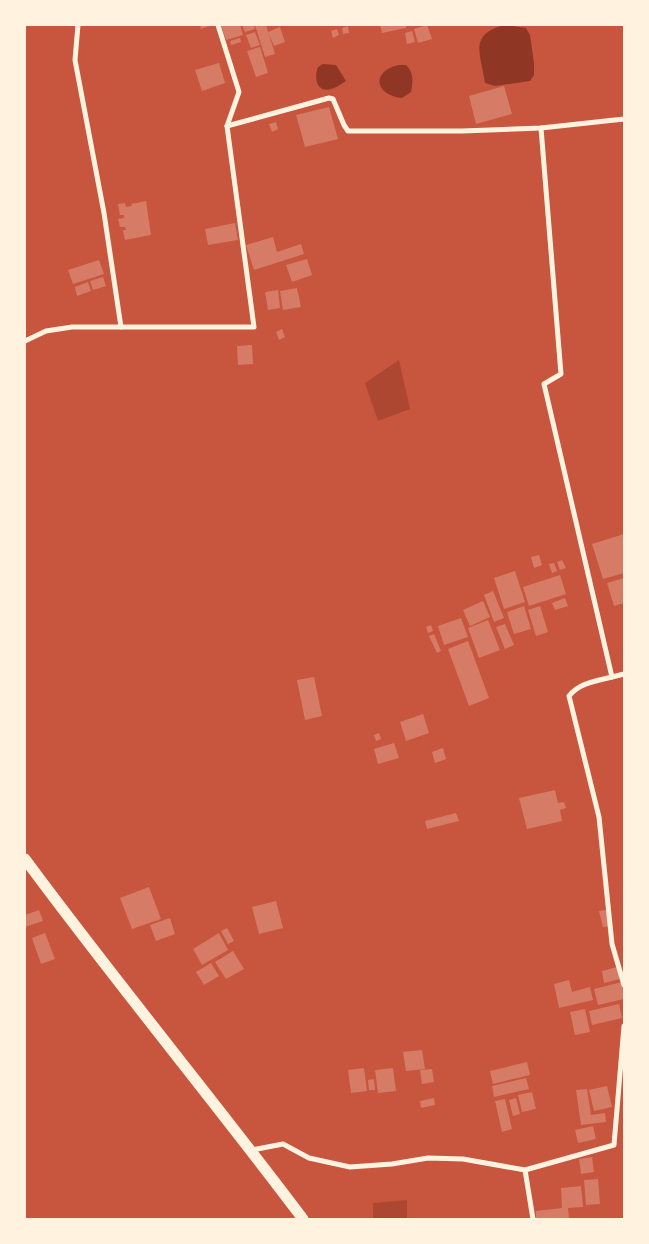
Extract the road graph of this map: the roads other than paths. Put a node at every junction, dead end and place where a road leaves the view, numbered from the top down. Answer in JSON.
{"nodes":[{"id":1,"x":78,"y":25,"type":"edge"},
{"id":2,"x":218,"y":25,"type":"edge"},
{"id":3,"x":624,"y":119,"type":"edge"},
{"id":4,"x":227,"y":126,"type":"junction"},
{"id":5,"x":541,"y":128,"type":"junction"},
{"id":6,"x":121,"y":327,"type":"junction"},
{"id":7,"x":25,"y":341,"type":"edge"},
{"id":8,"x":624,"y":674,"type":"edge"},
{"id":9,"x":612,"y":677,"type":"junction"},
{"id":10,"x":25,"y":859,"type":"edge"},
{"id":11,"x":624,"y":985,"type":"edge"},
{"id":12,"x":624,"y":1026,"type":"edge"},
{"id":13,"x":251,"y":1150,"type":"junction"},
{"id":14,"x":525,"y":1170,"type":"junction"},
{"id":15,"x":303,"y":1219,"type":"edge"},
{"id":16,"x":533,"y":1219,"type":"edge"}],
"edges":[{"from":1,"to":6,"type":"street"},
{"from":2,"to":4,"type":"street"},
{"from":3,"to":5,"type":"street"},
{"from":4,"to":5,"type":"street"},
{"from":4,"to":6,"type":"street"},
{"from":5,"to":9,"type":"street"},
{"from":6,"to":7,"type":"street"},
{"from":8,"to":9,"type":"street"},
{"from":9,"to":11,"type":"street"},
{"from":10,"to":13,"type":"highway"},
{"from":12,"to":14,"type":"street"},
{"from":13,"to":14,"type":"street"},
{"from":13,"to":15,"type":"highway"},
{"from":14,"to":16,"type":"street"}]}
